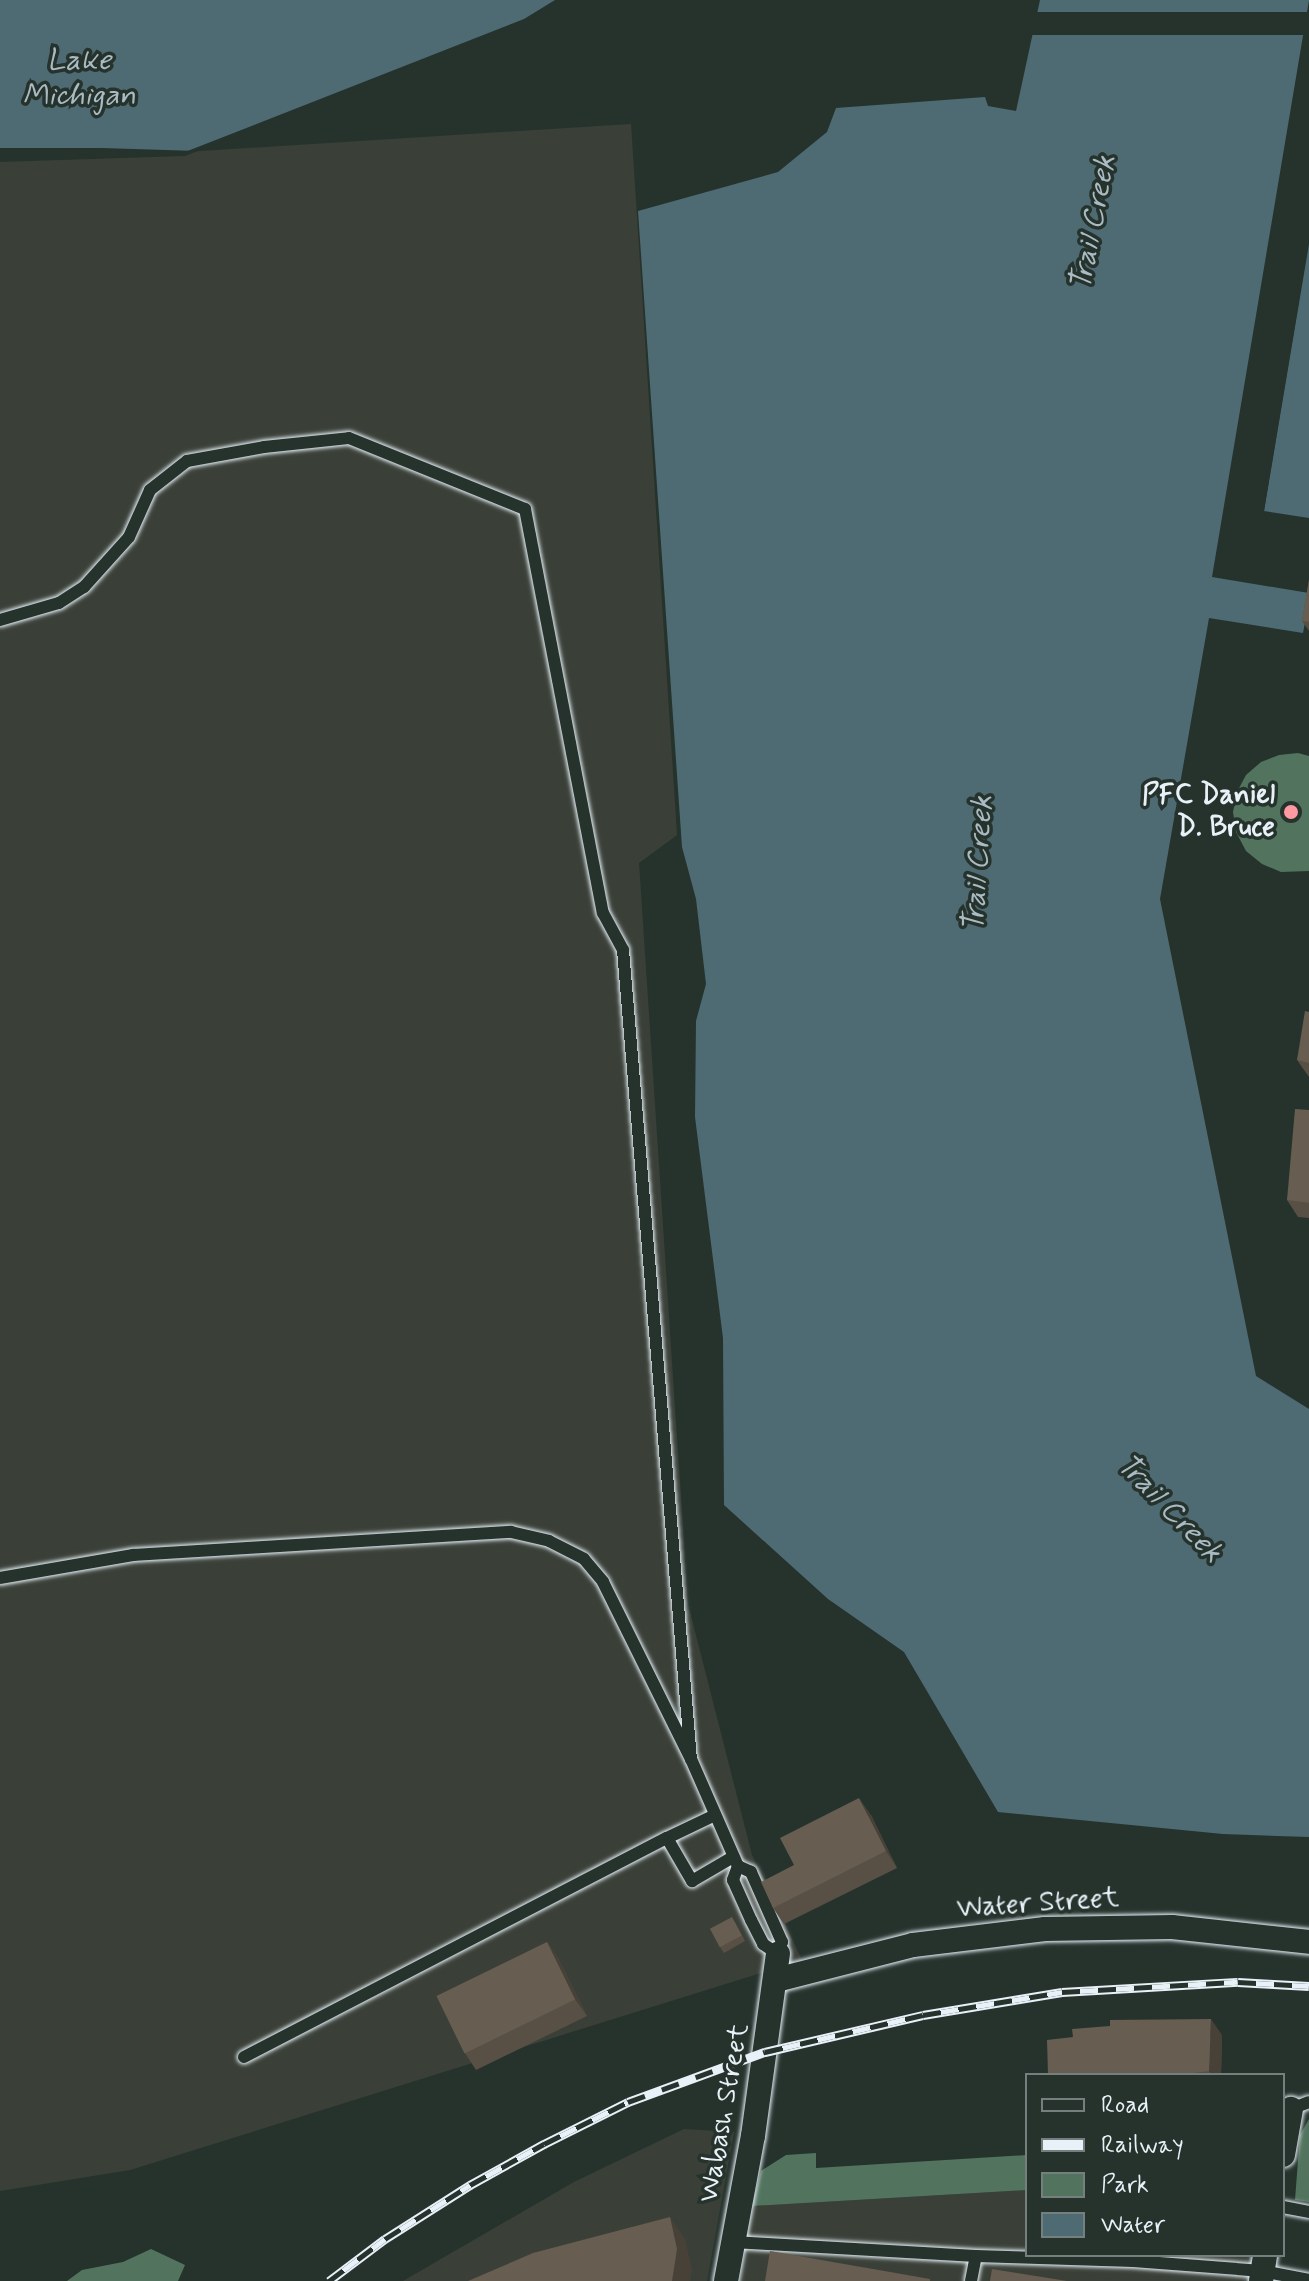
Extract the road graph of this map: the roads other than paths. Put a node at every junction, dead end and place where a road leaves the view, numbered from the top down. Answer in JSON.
{"nodes":[{"id":1,"x":0,"y":620,"type":"edge"},
{"id":2,"x":0,"y":1578,"type":"edge"},
{"id":3,"x":691,"y":1759,"type":"junction"},
{"id":4,"x":715,"y":1815,"type":"junction"},
{"id":5,"x":667,"y":1838,"type":"junction"},
{"id":6,"x":736,"y":1862,"type":"junction"},
{"id":7,"x":1309,"y":1942,"type":"edge"},
{"id":8,"x":778,"y":1954,"type":"junction"},
{"id":9,"x":776,"y":1980,"type":"junction"},
{"id":10,"x":244,"y":2057,"type":"dead end"},
{"id":11,"x":1300,"y":2106,"type":"edge"},
{"id":12,"x":1285,"y":2149,"type":"edge"},
{"id":13,"x":1285,"y":2207,"type":"edge"},
{"id":14,"x":1309,"y":2212,"type":"edge"},
{"id":15,"x":733,"y":2242,"type":"junction"},
{"id":16,"x":976,"y":2256,"type":"junction"},
{"id":17,"x":1263,"y":2269,"type":"edge"},
{"id":18,"x":1309,"y":2280,"type":"edge"},
{"id":19,"x":726,"y":2281,"type":"edge"},
{"id":20,"x":971,"y":2281,"type":"edge"}],
"edges":[{"from":1,"to":3,"type":"lane"},
{"from":2,"to":3,"type":"lane"},
{"from":3,"to":4,"type":"lane"},
{"from":4,"to":5,"type":"lane"},
{"from":4,"to":6,"type":"lane"},
{"from":5,"to":6,"type":"lane"},
{"from":5,"to":10,"type":"lane"},
{"from":6,"to":8,"type":"lane"},
{"from":6,"to":8,"type":"lane"},
{"from":7,"to":9,"type":"street","name":"Water Street"},
{"from":8,"to":9,"type":"street","name":"Wabash Street"},
{"from":9,"to":15,"type":"street","name":"Wabash Street"},
{"from":11,"to":12,"type":"street"},
{"from":13,"to":14,"type":"lane"},
{"from":15,"to":16,"type":"lane"},
{"from":15,"to":19,"type":"street","name":"Wabash Street"},
{"from":16,"to":17,"type":"lane"},
{"from":16,"to":20,"type":"lane"},
{"from":17,"to":18,"type":"lane"}]}
